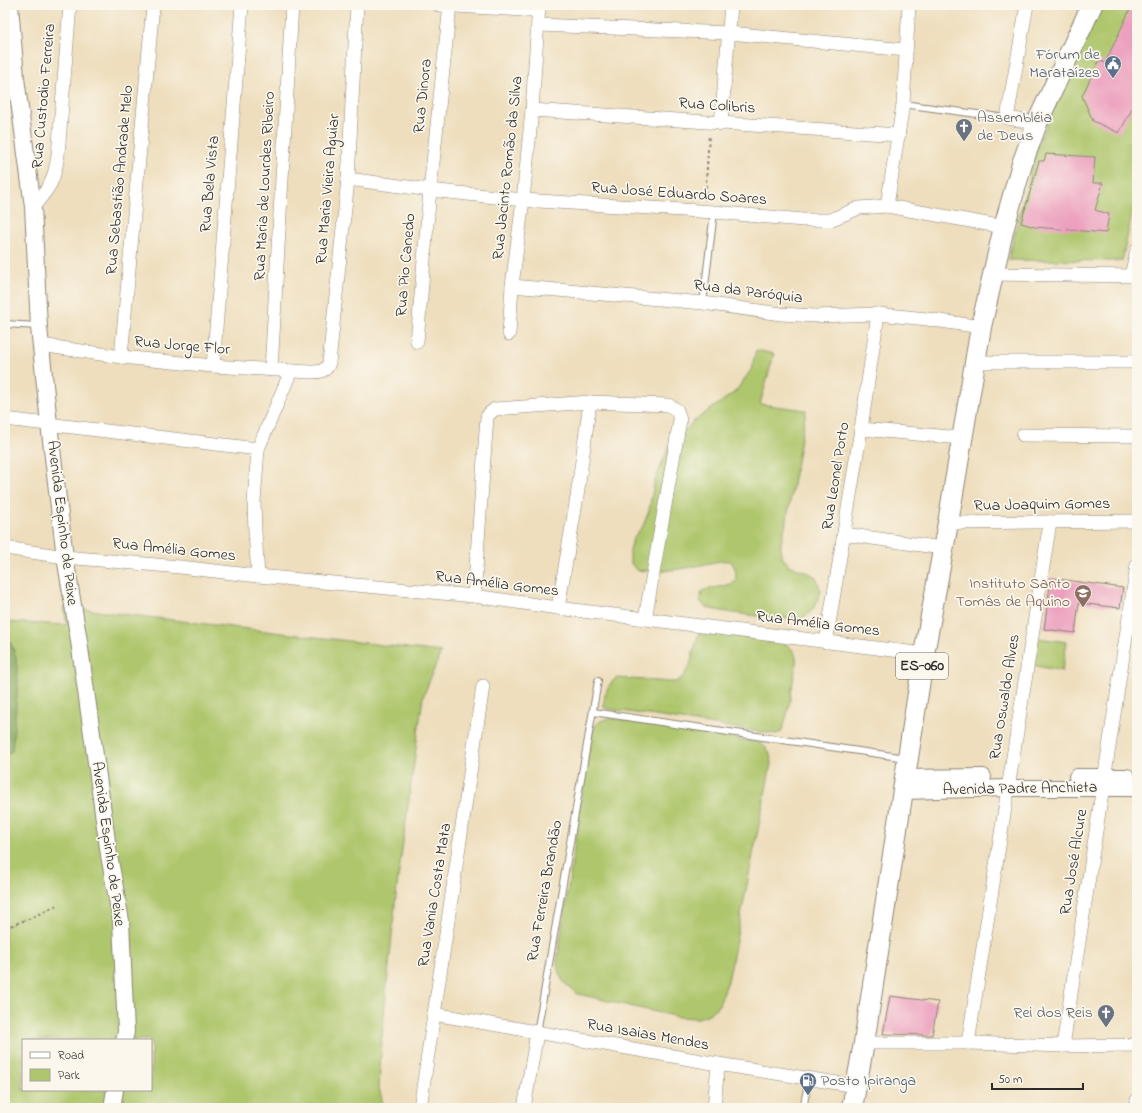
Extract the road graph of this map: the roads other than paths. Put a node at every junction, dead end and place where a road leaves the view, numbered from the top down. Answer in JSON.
{"nodes":[{"id":1,"x":10,"y":5,"type":"edge"},
{"id":2,"x":70,"y":5,"type":"edge"},
{"id":3,"x":153,"y":5,"type":"edge"},
{"id":4,"x":242,"y":5,"type":"edge"},
{"id":5,"x":292,"y":5,"type":"edge"},
{"id":6,"x":357,"y":5,"type":"edge"},
{"id":7,"x":447,"y":5,"type":"edge"},
{"id":8,"x":731,"y":5,"type":"edge"},
{"id":9,"x":909,"y":5,"type":"edge"},
{"id":10,"x":1092,"y":5,"type":"edge"},
{"id":11,"x":1023,"y":6,"type":"edge"},
{"id":12,"x":539,"y":8,"type":"edge"},
{"id":13,"x":539,"y":25,"type":"junction"},
{"id":14,"x":729,"y":33,"type":"junction"},
{"id":15,"x":906,"y":50,"type":"junction"},
{"id":16,"x":903,"y":104,"type":"junction"},
{"id":17,"x":532,"y":110,"type":"junction"},
{"id":18,"x":1008,"y":118,"type":"junction"},
{"id":19,"x":716,"y":123,"type":"junction"},
{"id":20,"x":1037,"y":123,"type":"junction"},
{"id":21,"x":899,"y":135,"type":"junction"},
{"id":22,"x":348,"y":179,"type":"junction"},
{"id":23,"x":430,"y":190,"type":"junction"},
{"id":24,"x":523,"y":200,"type":"junction"},
{"id":25,"x":887,"y":206,"type":"junction"},
{"id":26,"x":33,"y":207,"type":"junction"},
{"id":27,"x":709,"y":212,"type":"junction"},
{"id":28,"x":1004,"y":227,"type":"junction"},
{"id":29,"x":1137,"y":250,"type":"edge"},
{"id":30,"x":992,"y":274,"type":"junction"},
{"id":31,"x":1134,"y":276,"type":"edge"},
{"id":32,"x":512,"y":286,"type":"junction"},
{"id":33,"x":703,"y":303,"type":"junction"},
{"id":34,"x":878,"y":314,"type":"junction"},
{"id":35,"x":5,"y":324,"type":"edge"},
{"id":36,"x":39,"y":327,"type":"junction"},
{"id":37,"x":980,"y":327,"type":"junction"},
{"id":38,"x":509,"y":334,"type":"dead end"},
{"id":39,"x":417,"y":342,"type":"dead end"},
{"id":40,"x":41,"y":345,"type":"junction"},
{"id":41,"x":121,"y":357,"type":"junction"},
{"id":42,"x":975,"y":362,"type":"junction"},
{"id":43,"x":1137,"y":362,"type":"edge"},
{"id":44,"x":213,"y":366,"type":"junction"},
{"id":45,"x":271,"y":370,"type":"junction"},
{"id":46,"x":291,"y":371,"type":"junction"},
{"id":47,"x":321,"y":372,"type":"joint"},
{"id":48,"x":590,"y":402,"type":"junction"},
{"id":49,"x":5,"y":419,"type":"edge"},
{"id":50,"x":49,"y":424,"type":"junction"},
{"id":51,"x":861,"y":429,"type":"junction"},
{"id":52,"x":1023,"y":435,"type":"dead end"},
{"id":53,"x":1137,"y":436,"type":"edge"},
{"id":54,"x":961,"y":438,"type":"junction"},
{"id":55,"x":258,"y":449,"type":"junction"},
{"id":56,"x":1137,"y":521,"type":"edge"},
{"id":57,"x":1050,"y":522,"type":"junction"},
{"id":58,"x":948,"y":523,"type":"junction"},
{"id":59,"x":844,"y":534,"type":"junction"},
{"id":60,"x":5,"y":548,"type":"edge"},
{"id":61,"x":942,"y":548,"type":"junction"},
{"id":62,"x":65,"y":557,"type":"junction"},
{"id":63,"x":1137,"y":566,"type":"edge"},
{"id":64,"x":258,"y":576,"type":"junction"},
{"id":65,"x":474,"y":596,"type":"junction"},
{"id":66,"x":558,"y":608,"type":"junction"},
{"id":67,"x":645,"y":619,"type":"junction"},
{"id":68,"x":826,"y":642,"type":"junction"},
{"id":69,"x":924,"y":654,"type":"junction"},
{"id":70,"x":598,"y":680,"type":"dead end"},
{"id":71,"x":484,"y":686,"type":"dead end"},
{"id":72,"x":593,"y":712,"type":"junction"},
{"id":73,"x":908,"y":759,"type":"junction"},
{"id":74,"x":1137,"y":777,"type":"edge"},
{"id":75,"x":1008,"y":782,"type":"junction"},
{"id":76,"x":1103,"y":782,"type":"junction"},
{"id":77,"x":904,"y":784,"type":"junction"},
{"id":78,"x":1137,"y":788,"type":"edge"},
{"id":79,"x":434,"y":1014,"type":"junction"},
{"id":80,"x":537,"y":1033,"type":"junction"},
{"id":81,"x":124,"y":1039,"type":"edge"},
{"id":82,"x":864,"y":1043,"type":"junction"},
{"id":83,"x":968,"y":1043,"type":"junction"},
{"id":84,"x":1137,"y":1045,"type":"edge"},
{"id":85,"x":1063,"y":1046,"type":"junction"},
{"id":86,"x":718,"y":1064,"type":"junction"},
{"id":87,"x":809,"y":1079,"type":"junction"},
{"id":88,"x":856,"y":1086,"type":"junction"},
{"id":89,"x":115,"y":1091,"type":"edge"},
{"id":90,"x":1137,"y":1100,"type":"edge"},
{"id":91,"x":112,"y":1108,"type":"edge"},
{"id":92,"x":420,"y":1108,"type":"edge"},
{"id":93,"x":524,"y":1108,"type":"edge"},
{"id":94,"x":714,"y":1108,"type":"edge"},
{"id":95,"x":803,"y":1108,"type":"edge"},
{"id":96,"x":852,"y":1108,"type":"edge"},
{"id":97,"x":1136,"y":1108,"type":"edge"}],
"edges":[{"from":1,"to":26,"type":"street","name":"Avenida Espinho de Peixe"},
{"from":2,"to":26,"type":"street","name":"Rua Custodio Ferreira"},
{"from":3,"to":41,"type":"street","name":"Rua Sebastião Andrade Melo"},
{"from":4,"to":44,"type":"street","name":"Rua Bela Vista"},
{"from":5,"to":45,"type":"street","name":"Rua Maria de Lourdes Ribeiro"},
{"from":6,"to":22,"type":"street","name":"Rua Maria Vieira Aguiar"},
{"from":7,"to":12,"type":"street"},
{"from":7,"to":23,"type":"street","name":"Rua Dinora"},
{"from":8,"to":14,"type":"street"},
{"from":9,"to":15,"type":"street"},
{"from":10,"to":20,"type":"main road","number":"ES-060"},
{"from":11,"to":18,"type":"street"},
{"from":12,"to":13,"type":"street","name":"Rua Jacinto Romão da Silva"},
{"from":13,"to":14,"type":"street"},
{"from":13,"to":17,"type":"street","name":"Rua Jacinto Romão da Silva"},
{"from":14,"to":15,"type":"street"},
{"from":14,"to":19,"type":"street"},
{"from":15,"to":16,"type":"street"},
{"from":16,"to":18,"type":"lane"},
{"from":16,"to":21,"type":"street"},
{"from":17,"to":19,"type":"street","name":"Rua Colibris"},
{"from":17,"to":24,"type":"street","name":"Rua Jacinto Romão da Silva"},
{"from":18,"to":20,"type":"street"},
{"from":19,"to":21,"type":"street","name":"Rua Colibris"},
{"from":20,"to":28,"type":"main road","number":"ES-060"},
{"from":21,"to":25,"type":"street"},
{"from":22,"to":23,"type":"street","name":"Rua José Eduardo Soares"},
{"from":22,"to":47,"type":"street","name":"Rua Maria Vieira Aguiar"},
{"from":23,"to":24,"type":"street","name":"Rua José Eduardo Soares"},
{"from":23,"to":39,"type":"street","name":"Rua Pio Canedo"},
{"from":24,"to":27,"type":"street","name":"Rua José Eduardo Soares"},
{"from":24,"to":32,"type":"street","name":"Rua Jacinto Romão da Silva"},
{"from":25,"to":27,"type":"street","name":"Rua José Eduardo Soares"},
{"from":25,"to":28,"type":"street","name":"Rua José Eduardo Soares"},
{"from":26,"to":36,"type":"street","name":"Avenida Espinho de Peixe"},
{"from":27,"to":33,"type":"lane"},
{"from":28,"to":30,"type":"main road","number":"ES-060"},
{"from":29,"to":31,"type":"street"},
{"from":30,"to":31,"type":"street"},
{"from":30,"to":37,"type":"main road","number":"ES-060"},
{"from":32,"to":33,"type":"street","name":"Rua da Paróquia"},
{"from":32,"to":38,"type":"street","name":"Rua Jacinto Romão da Silva"},
{"from":33,"to":34,"type":"street","name":"Rua da Paróquia"},
{"from":34,"to":37,"type":"street","name":"Rua da Paróquia"},
{"from":34,"to":51,"type":"street","name":"Rua Leonel Porto"},
{"from":35,"to":36,"type":"lane"},
{"from":36,"to":40,"type":"street","name":"Avenida Espinho de Peixe"},
{"from":37,"to":42,"type":"main road","number":"ES-060"},
{"from":40,"to":41,"type":"street","name":"Rua Jorge Flor"},
{"from":40,"to":50,"type":"street","name":"Avenida Espinho de Peixe"},
{"from":41,"to":44,"type":"street","name":"Rua Jorge Flor"},
{"from":42,"to":43,"type":"street"},
{"from":42,"to":54,"type":"main road","number":"ES-060"},
{"from":44,"to":45,"type":"street","name":"Rua Jorge Flor"},
{"from":45,"to":46,"type":"street","name":"Rua Jorge Flor"},
{"from":46,"to":47,"type":"street","name":"Rua Jorge Flor"},
{"from":46,"to":55,"type":"street"},
{"from":48,"to":65,"type":"street"},
{"from":48,"to":66,"type":"street"},
{"from":48,"to":67,"type":"street"},
{"from":49,"to":50,"type":"street"},
{"from":50,"to":55,"type":"street"},
{"from":50,"to":62,"type":"street","name":"Avenida Espinho de Peixe"},
{"from":51,"to":54,"type":"street"},
{"from":51,"to":59,"type":"street","name":"Rua Leonel Porto"},
{"from":52,"to":53,"type":"street"},
{"from":54,"to":58,"type":"main road","number":"ES-060"},
{"from":55,"to":64,"type":"street"},
{"from":56,"to":57,"type":"street","name":"Rua Joaquim Gomes"},
{"from":57,"to":58,"type":"street","name":"Rua Joaquim Gomes"},
{"from":57,"to":75,"type":"street","name":"Rua Oswaldo Alves"},
{"from":58,"to":61,"type":"main road","number":"ES-060"},
{"from":59,"to":61,"type":"street"},
{"from":59,"to":68,"type":"street","name":"Rua Leonel Porto"},
{"from":60,"to":62,"type":"street","name":"Rua Amélia Gomes"},
{"from":61,"to":69,"type":"main road","number":"ES-060"},
{"from":62,"to":64,"type":"street","name":"Rua Amélia Gomes"},
{"from":62,"to":81,"type":"street","name":"Avenida Espinho de Peixe"},
{"from":63,"to":76,"type":"street","name":"Rua José Alcure"},
{"from":64,"to":65,"type":"street","name":"Rua Amélia Gomes"},
{"from":65,"to":66,"type":"street","name":"Rua Amélia Gomes"},
{"from":66,"to":67,"type":"street","name":"Rua Amélia Gomes"},
{"from":67,"to":68,"type":"street","name":"Rua Amélia Gomes"},
{"from":68,"to":69,"type":"street","name":"Rua Amélia Gomes"},
{"from":69,"to":73,"type":"main road","number":"ES-060"},
{"from":70,"to":72,"type":"lane","name":"Rua Ferreira Brandão"},
{"from":71,"to":79,"type":"street","name":"Rua Vania Costa Mata"},
{"from":72,"to":73,"type":"lane"},
{"from":72,"to":80,"type":"lane","name":"Rua Ferreira Brandão"},
{"from":73,"to":77,"type":"main road","number":"ES-060"},
{"from":74,"to":76,"type":"street","name":"Avenida Padre Anchieta"},
{"from":75,"to":76,"type":"street","name":"Avenida Padre Anchieta"},
{"from":75,"to":77,"type":"street","name":"Avenida Padre Anchieta"},
{"from":75,"to":83,"type":"street","name":"Rua Oswaldo Alves"},
{"from":76,"to":78,"type":"street","name":"Avenida Padre Anchieta"},
{"from":76,"to":85,"type":"street","name":"Rua José Alcure"},
{"from":77,"to":82,"type":"main road","number":"ES-060"},
{"from":79,"to":80,"type":"street","name":"Rua Isaias Mendes"},
{"from":79,"to":92,"type":"street","name":"Rua Vania Costa Mata"},
{"from":80,"to":86,"type":"street","name":"Rua Isaias Mendes"},
{"from":80,"to":93,"type":"street","name":"Rua Ferreira Brandão"},
{"from":82,"to":83,"type":"street"},
{"from":82,"to":88,"type":"main road","number":"ES-060"},
{"from":83,"to":85,"type":"street"},
{"from":84,"to":85,"type":"street"},
{"from":86,"to":87,"type":"street","name":"Rua Isaias Mendes"},
{"from":86,"to":94,"type":"street"},
{"from":87,"to":88,"type":"street","name":"Rua Isaias Mendes"},
{"from":87,"to":95,"type":"lane"},
{"from":88,"to":96,"type":"main road","number":"ES-060"},
{"from":89,"to":91,"type":"street"},
{"from":90,"to":97,"type":"street"}]}
